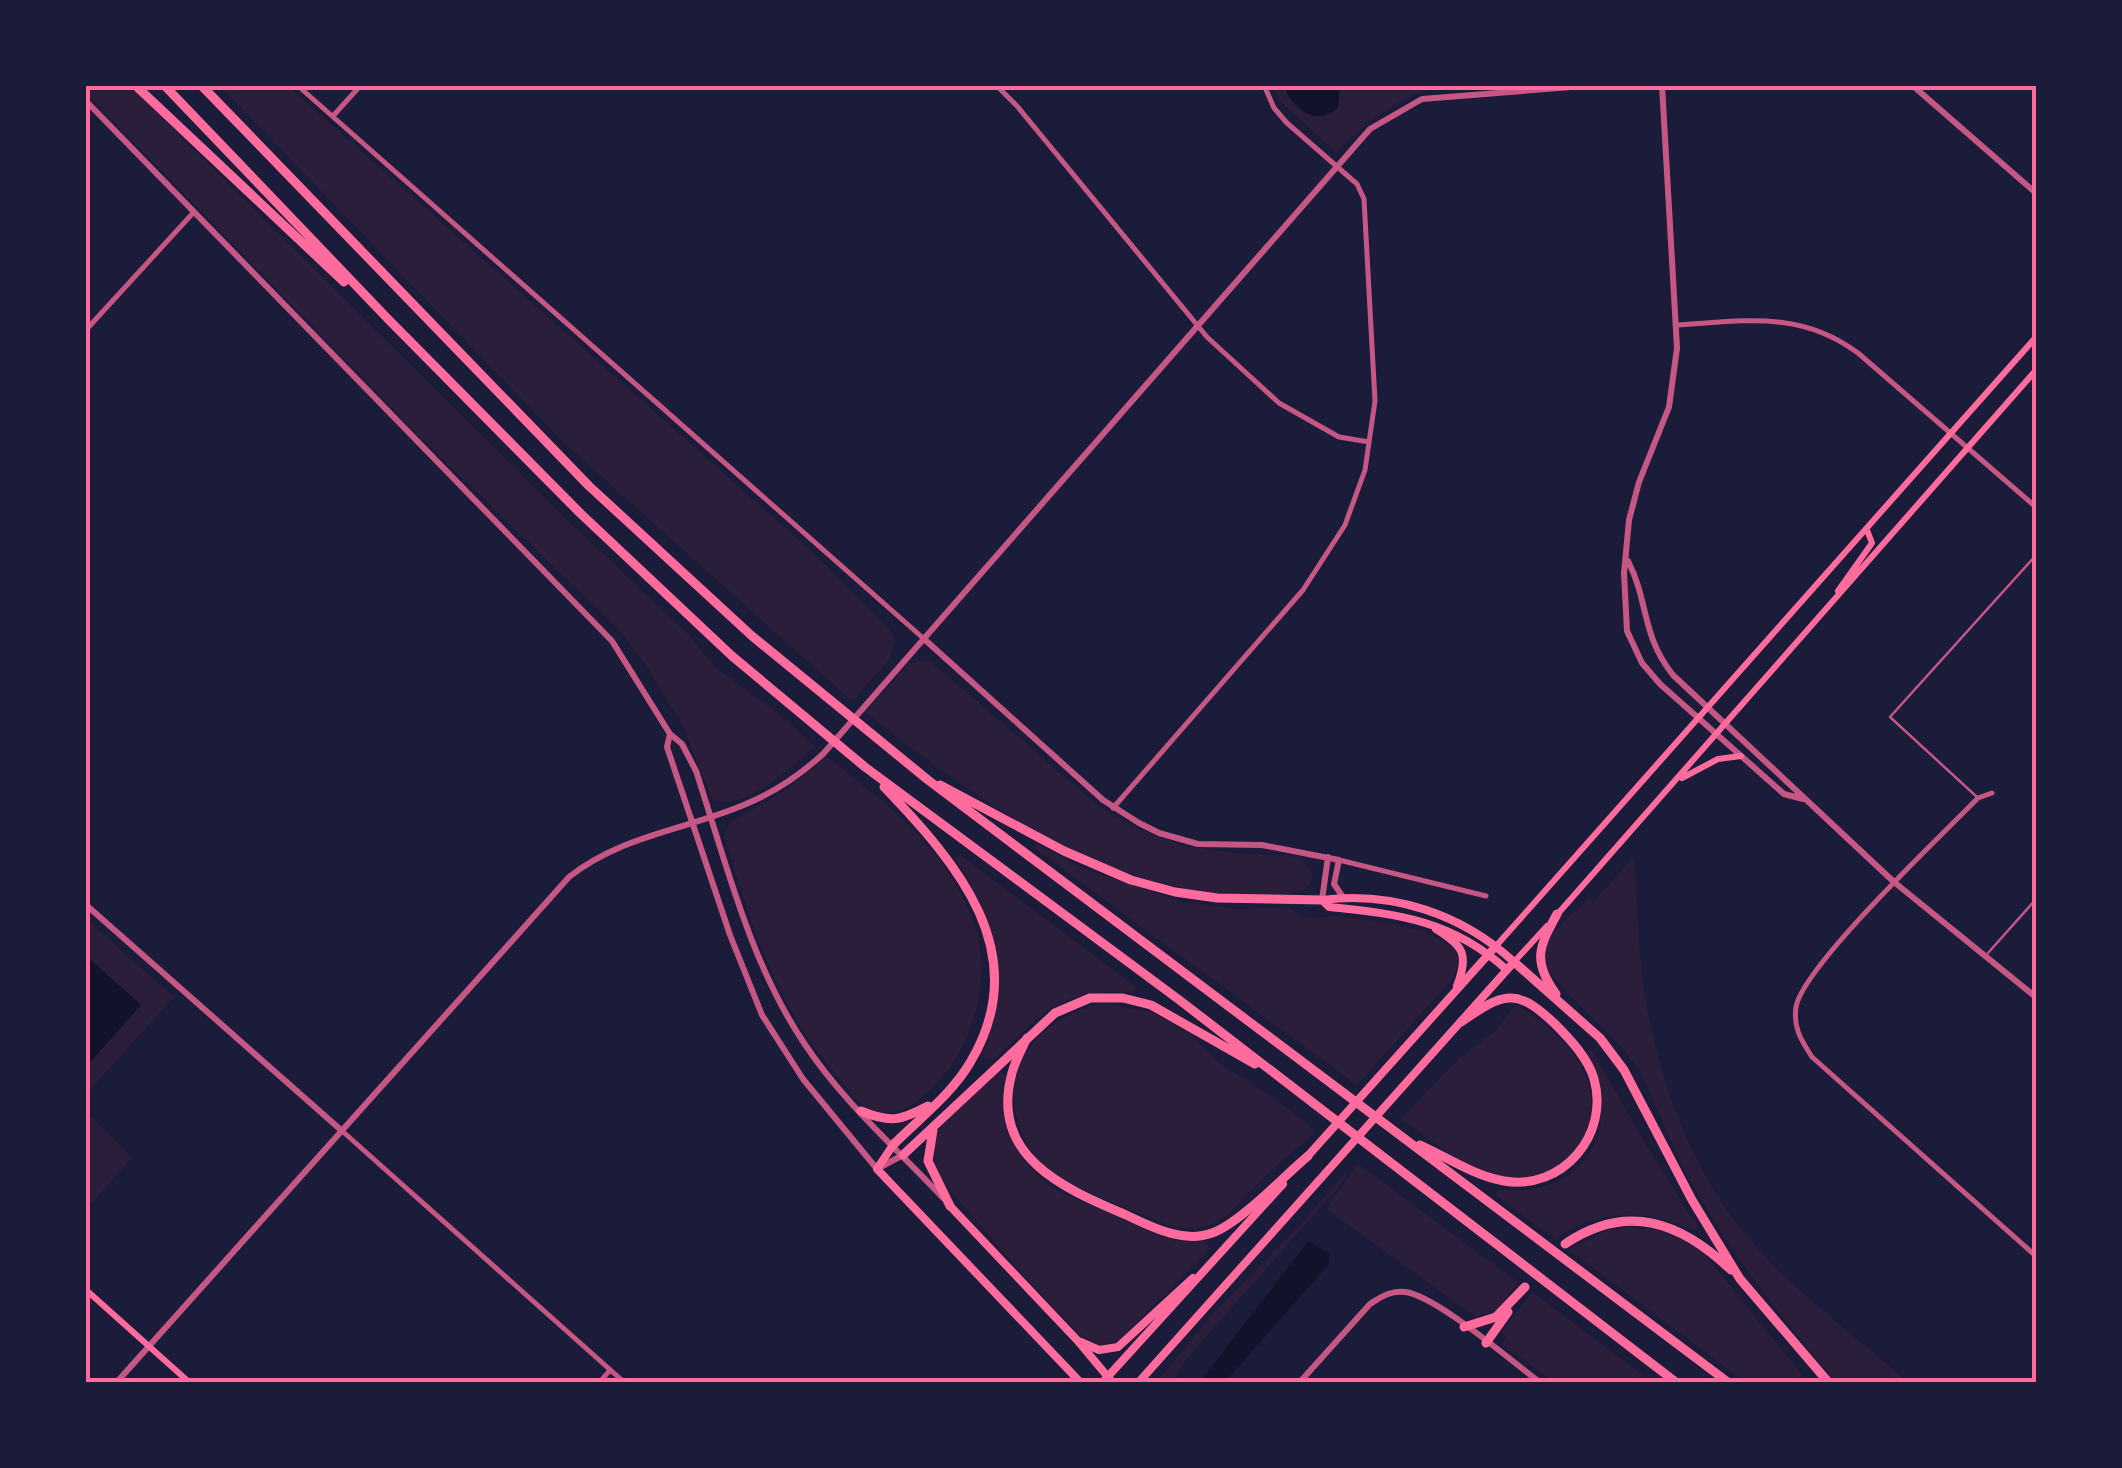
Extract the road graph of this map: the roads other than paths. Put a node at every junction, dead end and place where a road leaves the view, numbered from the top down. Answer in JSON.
{"nodes":[{"id":1,"x":135,"y":85,"type":"edge"},
{"id":2,"x":164,"y":85,"type":"edge"},
{"id":3,"x":201,"y":85,"type":"edge"},
{"id":4,"x":297,"y":85,"type":"edge"},
{"id":5,"x":361,"y":85,"type":"edge"},
{"id":6,"x":996,"y":85,"type":"edge"},
{"id":7,"x":1264,"y":85,"type":"edge"},
{"id":8,"x":1597,"y":85,"type":"edge"},
{"id":9,"x":1662,"y":85,"type":"edge"},
{"id":10,"x":1912,"y":85,"type":"edge"},
{"id":11,"x":85,"y":100,"type":"edge"},
{"id":12,"x":333,"y":116,"type":"junction"},
{"id":13,"x":1336,"y":166,"type":"junction"},
{"id":14,"x":2037,"y":194,"type":"edge"},
{"id":15,"x":192,"y":213,"type":"junction"},
{"id":16,"x":389,"y":321,"type":"junction"},
{"id":17,"x":1678,"y":325,"type":"junction"},
{"id":18,"x":1197,"y":326,"type":"junction"},
{"id":19,"x":85,"y":331,"type":"edge"},
{"id":20,"x":2037,"y":336,"type":"edge"},
{"id":21,"x":2037,"y":370,"type":"edge"},
{"id":22,"x":1952,"y":433,"type":"junction"},
{"id":23,"x":1369,"y":442,"type":"junction"},
{"id":24,"x":1968,"y":448,"type":"junction"},
{"id":25,"x":2037,"y":508,"type":"edge"},
{"id":26,"x":1866,"y":530,"type":"junction"},
{"id":27,"x":2037,"y":554,"type":"edge"},
{"id":28,"x":1628,"y":560,"type":"junction"},
{"id":29,"x":1826,"y":609,"type":"junction"},
{"id":30,"x":923,"y":638,"type":"junction"},
{"id":31,"x":85,"y":657,"type":"edge"},
{"id":32,"x":85,"y":681,"type":"edge"},
{"id":33,"x":1709,"y":707,"type":"junction"},
{"id":34,"x":1698,"y":720,"type":"junction"},
{"id":35,"x":1725,"y":724,"type":"junction"},
{"id":36,"x":670,"y":734,"type":"junction"},
{"id":37,"x":1715,"y":736,"type":"junction"},
{"id":38,"x":1740,"y":756,"type":"junction"},
{"id":39,"x":861,"y":764,"type":"junction"},
{"id":40,"x":928,"y":780,"type":"junction"},
{"id":41,"x":1672,"y":784,"type":"junction"},
{"id":42,"x":1992,"y":793,"type":"dead end"},
{"id":43,"x":1978,"y":798,"type":"junction"},
{"id":44,"x":1803,"y":799,"type":"junction"},
{"id":45,"x":1113,"y":808,"type":"junction"},
{"id":46,"x":710,"y":816,"type":"junction"},
{"id":47,"x":692,"y":821,"type":"junction"},
{"id":48,"x":1328,"y":857,"type":"junction"},
{"id":49,"x":1339,"y":860,"type":"junction"},
{"id":50,"x":1894,"y":882,"type":"junction"},
{"id":51,"x":1486,"y":896,"type":"dead end"},
{"id":52,"x":1343,"y":898,"type":"junction"},
{"id":53,"x":2037,"y":898,"type":"edge"},
{"id":54,"x":1322,"y":900,"type":"junction"},
{"id":55,"x":85,"y":904,"type":"edge"},
{"id":56,"x":1557,"y":914,"type":"junction"},
{"id":57,"x":1424,"y":922,"type":"junction"},
{"id":58,"x":1496,"y":946,"type":"junction"},
{"id":59,"x":1489,"y":954,"type":"junction"},
{"id":60,"x":1987,"y":954,"type":"junction"},
{"id":61,"x":1511,"y":966,"type":"junction"},
{"id":62,"x":1454,"y":994,"type":"junction"},
{"id":63,"x":2037,"y":998,"type":"edge"},
{"id":64,"x":1564,"y":1004,"type":"junction"},
{"id":65,"x":1461,"y":1022,"type":"junction"},
{"id":66,"x":1027,"y":1038,"type":"junction"},
{"id":67,"x":1271,"y":1072,"type":"junction"},
{"id":68,"x":943,"y":1096,"type":"junction"},
{"id":69,"x":861,"y":1112,"type":"junction"},
{"id":70,"x":934,"y":1126,"type":"junction"},
{"id":71,"x":341,"y":1130,"type":"junction"},
{"id":72,"x":1403,"y":1138,"type":"junction"},
{"id":73,"x":893,"y":1145,"type":"junction"},
{"id":74,"x":903,"y":1155,"type":"junction"},
{"id":75,"x":1308,"y":1156,"type":"junction"},
{"id":76,"x":878,"y":1169,"type":"junction"},
{"id":77,"x":950,"y":1206,"type":"junction"},
{"id":78,"x":1565,"y":1244,"type":"dead end"},
{"id":79,"x":2037,"y":1257,"type":"edge"},
{"id":80,"x":1215,"y":1259,"type":"junction"},
{"id":81,"x":1740,"y":1279,"type":"junction"},
{"id":82,"x":1525,"y":1287,"type":"dead end"},
{"id":83,"x":85,"y":1288,"type":"edge"},
{"id":84,"x":1514,"y":1302,"type":"junction"},
{"id":85,"x":1464,"y":1327,"type":"junction"},
{"id":86,"x":1077,"y":1340,"type":"junction"},
{"id":87,"x":1486,"y":1343,"type":"junction"},
{"id":88,"x":149,"y":1346,"type":"junction"},
{"id":89,"x":1161,"y":1358,"type":"junction"},
{"id":90,"x":610,"y":1370,"type":"junction"},
{"id":91,"x":1108,"y":1381,"type":"edge"},
{"id":92,"x":116,"y":1383,"type":"edge"},
{"id":93,"x":190,"y":1383,"type":"edge"},
{"id":94,"x":599,"y":1383,"type":"edge"},
{"id":95,"x":625,"y":1383,"type":"edge"},
{"id":96,"x":1082,"y":1383,"type":"edge"},
{"id":97,"x":1138,"y":1383,"type":"edge"},
{"id":98,"x":1149,"y":1383,"type":"edge"},
{"id":99,"x":1299,"y":1383,"type":"edge"},
{"id":100,"x":1540,"y":1383,"type":"edge"},
{"id":101,"x":1677,"y":1383,"type":"edge"},
{"id":102,"x":1729,"y":1383,"type":"edge"},
{"id":103,"x":1828,"y":1383,"type":"edge"}],
"edges":[{"from":1,"to":16,"type":"highway"},
{"from":2,"to":16,"type":"highway"},
{"from":3,"to":40,"type":"highway"},
{"from":4,"to":12,"type":"street"},
{"from":5,"to":12,"type":"street"},
{"from":6,"to":18,"type":"street"},
{"from":7,"to":13,"type":"street"},
{"from":8,"to":13,"type":"street"},
{"from":9,"to":17,"type":"street"},
{"from":10,"to":14,"type":"street"},
{"from":11,"to":15,"type":"street"},
{"from":12,"to":30,"type":"street"},
{"from":13,"to":18,"type":"street"},
{"from":13,"to":23,"type":"street"},
{"from":15,"to":19,"type":"street"},
{"from":15,"to":36,"type":"street"},
{"from":16,"to":39,"type":"highway"},
{"from":17,"to":22,"type":"street"},
{"from":17,"to":28,"type":"street"},
{"from":18,"to":23,"type":"street"},
{"from":18,"to":30,"type":"street"},
{"from":20,"to":22,"type":"main road"},
{"from":21,"to":24,"type":"main road"},
{"from":22,"to":24,"type":"street"},
{"from":22,"to":26,"type":"main road"},
{"from":23,"to":45,"type":"street"},
{"from":24,"to":25,"type":"street"},
{"from":24,"to":29,"type":"main road"},
{"from":26,"to":29,"type":"main road"},
{"from":26,"to":33,"type":"main road"},
{"from":27,"to":43,"type":"lane"},
{"from":28,"to":33,"type":"street"},
{"from":28,"to":34,"type":"street"},
{"from":29,"to":35,"type":"main road"},
{"from":30,"to":45,"type":"street"},
{"from":30,"to":46,"type":"street"},
{"from":31,"to":32,"type":"street"},
{"from":33,"to":34,"type":"main road"},
{"from":33,"to":35,"type":"street"},
{"from":34,"to":37,"type":"street"},
{"from":34,"to":58,"type":"main road"},
{"from":35,"to":37,"type":"main road"},
{"from":35,"to":44,"type":"street"},
{"from":36,"to":46,"type":"street"},
{"from":36,"to":47,"type":"street"},
{"from":37,"to":38,"type":"street"},
{"from":37,"to":41,"type":"main road"},
{"from":38,"to":41,"type":"main road"},
{"from":38,"to":44,"type":"street"},
{"from":39,"to":67,"type":"highway"},
{"from":39,"to":68,"type":"highway"},
{"from":40,"to":54,"type":"highway"},
{"from":40,"to":72,"type":"highway"},
{"from":41,"to":56,"type":"main road"},
{"from":42,"to":43,"type":"street"},
{"from":43,"to":50,"type":"street"},
{"from":44,"to":50,"type":"street"},
{"from":45,"to":48,"type":"street"},
{"from":46,"to":47,"type":"street"},
{"from":46,"to":69,"type":"street"},
{"from":47,"to":71,"type":"street"},
{"from":47,"to":76,"type":"street"},
{"from":48,"to":49,"type":"street"},
{"from":48,"to":54,"type":"street"},
{"from":49,"to":51,"type":"street"},
{"from":49,"to":52,"type":"street"},
{"from":50,"to":60,"type":"street"},
{"from":50,"to":79,"type":"street"},
{"from":52,"to":54,"type":"main road"},
{"from":52,"to":58,"type":"main road"},
{"from":53,"to":60,"type":"lane"},
{"from":54,"to":57,"type":"main road"},
{"from":55,"to":71,"type":"street"},
{"from":56,"to":61,"type":"main road"},
{"from":56,"to":64,"type":"highway"},
{"from":57,"to":59,"type":"main road"},
{"from":57,"to":62,"type":"main road"},
{"from":58,"to":59,"type":"main road"},
{"from":58,"to":61,"type":"main road"},
{"from":59,"to":61,"type":"main road"},
{"from":59,"to":62,"type":"main road"},
{"from":60,"to":63,"type":"street"},
{"from":61,"to":64,"type":"highway"},
{"from":61,"to":65,"type":"main road"},
{"from":62,"to":75,"type":"main road"},
{"from":64,"to":81,"type":"highway"},
{"from":65,"to":72,"type":"highway"},
{"from":65,"to":89,"type":"main road"},
{"from":66,"to":67,"type":"highway"},
{"from":66,"to":70,"type":"highway"},
{"from":66,"to":75,"type":"highway"},
{"from":67,"to":101,"type":"highway"},
{"from":68,"to":69,"type":"highway"},
{"from":68,"to":73,"type":"highway"},
{"from":69,"to":73,"type":"street"},
{"from":70,"to":74,"type":"highway"},
{"from":70,"to":77,"type":"highway"},
{"from":71,"to":88,"type":"street"},
{"from":71,"to":90,"type":"street"},
{"from":72,"to":102,"type":"highway"},
{"from":73,"to":74,"type":"street"},
{"from":73,"to":76,"type":"main road"},
{"from":74,"to":76,"type":"street"},
{"from":74,"to":77,"type":"street"},
{"from":75,"to":80,"type":"main road"},
{"from":76,"to":96,"type":"main road"},
{"from":77,"to":86,"type":"main road"},
{"from":78,"to":81,"type":"highway"},
{"from":80,"to":86,"type":"main road"},
{"from":80,"to":91,"type":"main road"},
{"from":81,"to":103,"type":"highway"},
{"from":82,"to":84,"type":"highway"},
{"from":83,"to":88,"type":"main road"},
{"from":84,"to":85,"type":"highway"},
{"from":84,"to":87,"type":"highway"},
{"from":85,"to":87,"type":"street"},
{"from":85,"to":99,"type":"street"},
{"from":86,"to":91,"type":"main road"},
{"from":87,"to":100,"type":"street"},
{"from":88,"to":92,"type":"street"},
{"from":88,"to":93,"type":"main road"},
{"from":89,"to":97,"type":"main road"},
{"from":89,"to":98,"type":"main road"},
{"from":90,"to":94,"type":"street"},
{"from":90,"to":95,"type":"street"}]}
